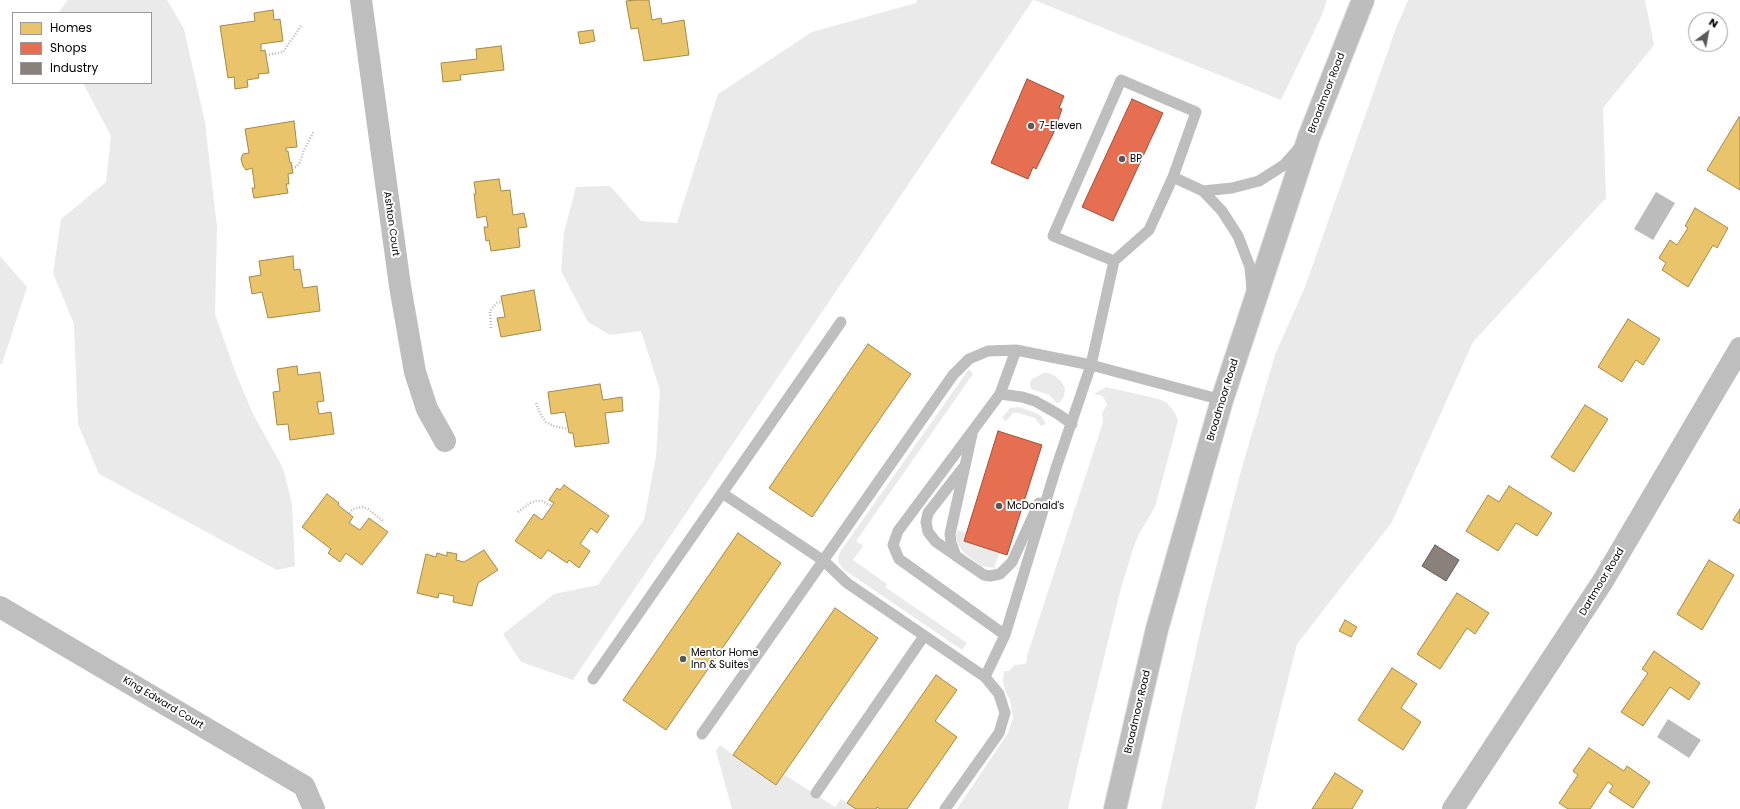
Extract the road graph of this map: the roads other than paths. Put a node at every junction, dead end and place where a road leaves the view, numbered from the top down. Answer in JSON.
{"nodes":[{"id":1,"x":362,"y":0,"type":"edge"},
{"id":2,"x":1363,"y":0,"type":"edge"},
{"id":3,"x":1309,"y":137,"type":"junction"},
{"id":4,"x":1173,"y":177,"type":"junction"},
{"id":5,"x":1202,"y":191,"type":"junction"},
{"id":6,"x":1114,"y":261,"type":"junction"},
{"id":7,"x":1254,"y":303,"type":"junction"},
{"id":8,"x":841,"y":322,"type":"dead end"},
{"id":9,"x":1740,"y":348,"type":"edge"},
{"id":10,"x":1016,"y":350,"type":"junction"},
{"id":11,"x":1091,"y":365,"type":"junction"},
{"id":12,"x":1000,"y":394,"type":"junction"},
{"id":13,"x":1222,"y":400,"type":"junction"},
{"id":14,"x":1072,"y":424,"type":"junction"},
{"id":15,"x":973,"y":430,"type":"junction"},
{"id":16,"x":445,"y":441,"type":"dead end"},
{"id":17,"x":965,"y":464,"type":"junction"},
{"id":18,"x":1056,"y":468,"type":"junction"},
{"id":19,"x":722,"y":493,"type":"junction"},
{"id":20,"x":956,"y":556,"type":"junction"},
{"id":21,"x":824,"y":561,"type":"junction"},
{"id":22,"x":0,"y":607,"type":"edge"},
{"id":23,"x":1005,"y":635,"type":"junction"},
{"id":24,"x":924,"y":636,"type":"junction"},
{"id":25,"x":985,"y":677,"type":"junction"},
{"id":26,"x":593,"y":679,"type":"dead end"},
{"id":27,"x":702,"y":734,"type":"dead end"},
{"id":28,"x":816,"y":793,"type":"dead end"},
{"id":29,"x":314,"y":809,"type":"edge"},
{"id":30,"x":945,"y":809,"type":"edge"},
{"id":31,"x":1115,"y":809,"type":"edge"},
{"id":32,"x":1453,"y":809,"type":"edge"}],
"edges":[{"from":1,"to":16,"type":"street","name":"Ashton Court"},
{"from":2,"to":3,"type":"main road","name":"Broadmoor Road"},
{"from":3,"to":5,"type":"lane"},
{"from":3,"to":7,"type":"main road","name":"Broadmoor Road"},
{"from":4,"to":5,"type":"lane"},
{"from":4,"to":6,"type":"lane"},
{"from":4,"to":6,"type":"lane"},
{"from":5,"to":7,"type":"lane"},
{"from":6,"to":11,"type":"lane"},
{"from":7,"to":13,"type":"main road","name":"Broadmoor Road"},
{"from":8,"to":19,"type":"lane"},
{"from":9,"to":32,"type":"street","name":"Dartmoor Road"},
{"from":10,"to":11,"type":"lane"},
{"from":10,"to":12,"type":"lane"},
{"from":10,"to":21,"type":"lane"},
{"from":11,"to":13,"type":"lane"},
{"from":11,"to":14,"type":"lane"},
{"from":12,"to":14,"type":"lane"},
{"from":12,"to":15,"type":"lane"},
{"from":13,"to":31,"type":"main road","name":"Broadmoor Road"},
{"from":14,"to":18,"type":"lane"},
{"from":15,"to":17,"type":"lane"},
{"from":15,"to":23,"type":"lane"},
{"from":17,"to":20,"type":"lane"},
{"from":17,"to":20,"type":"lane"},
{"from":18,"to":20,"type":"lane"},
{"from":18,"to":23,"type":"lane"},
{"from":19,"to":21,"type":"lane"},
{"from":19,"to":26,"type":"lane"},
{"from":21,"to":24,"type":"lane"},
{"from":21,"to":27,"type":"lane"},
{"from":22,"to":29,"type":"street","name":"King Edward Court"},
{"from":23,"to":25,"type":"lane"},
{"from":24,"to":25,"type":"lane"},
{"from":24,"to":28,"type":"lane"},
{"from":25,"to":30,"type":"lane"}]}
